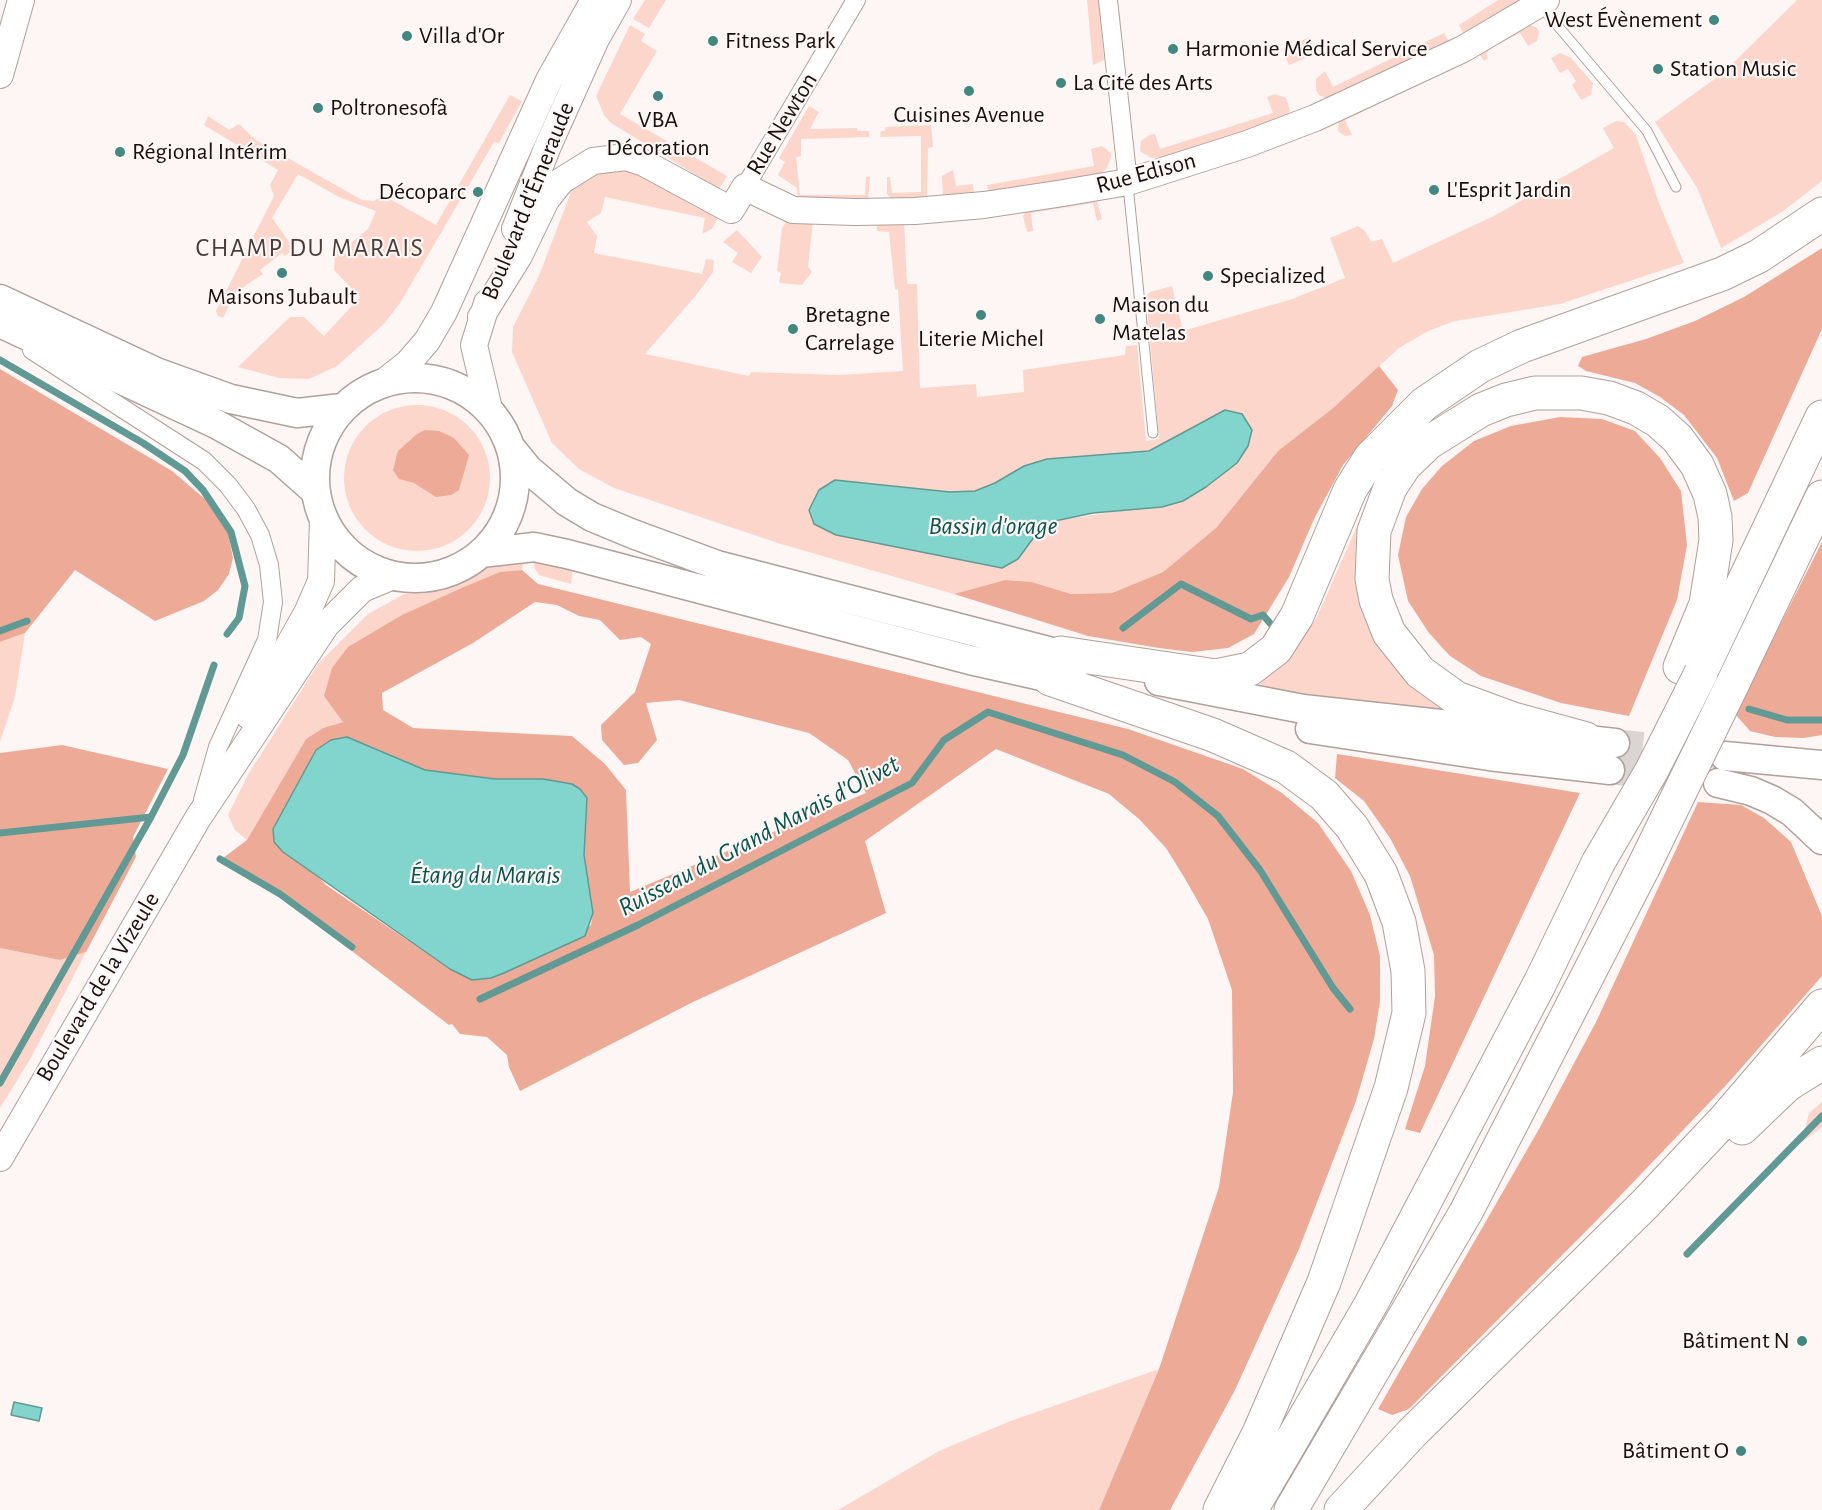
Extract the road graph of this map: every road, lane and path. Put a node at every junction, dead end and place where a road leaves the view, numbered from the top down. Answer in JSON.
{"nodes":[{"id":1,"x":21,"y":0,"type":"edge"},
{"id":2,"x":594,"y":0,"type":"edge"},
{"id":3,"x":618,"y":0,"type":"edge"},
{"id":4,"x":856,"y":0,"type":"edge"},
{"id":5,"x":1108,"y":0,"type":"edge"},
{"id":6,"x":1543,"y":2,"type":"edge"},
{"id":7,"x":0,"y":75,"type":"edge"},
{"id":8,"x":1128,"y":182,"type":"junction"},
{"id":9,"x":745,"y":187,"type":"junction"},
{"id":10,"x":1677,"y":187,"type":"dead end"},
{"id":11,"x":1822,"y":214,"type":"edge"},
{"id":12,"x":0,"y":299,"type":"edge"},
{"id":13,"x":481,"y":317,"type":"junction"},
{"id":14,"x":0,"y":323,"type":"edge"},
{"id":15,"x":0,"y":330,"type":"edge"},
{"id":16,"x":384,"y":382,"type":"junction"},
{"id":17,"x":342,"y":408,"type":"junction"},
{"id":18,"x":489,"y":410,"type":"junction"},
{"id":19,"x":1822,"y":417,"type":"edge"},
{"id":20,"x":1152,"y":434,"type":"dead end"},
{"id":21,"x":511,"y":448,"type":"junction"},
{"id":22,"x":315,"y":491,"type":"junction"},
{"id":23,"x":1822,"y":497,"type":"edge"},
{"id":24,"x":323,"y":520,"type":"junction"},
{"id":25,"x":481,"y":553,"type":"junction"},
{"id":26,"x":393,"y":576,"type":"junction"},
{"id":27,"x":1055,"y":666,"type":"junction"},
{"id":28,"x":1690,"y":670,"type":"junction"},
{"id":29,"x":1604,"y":750,"type":"junction"},
{"id":30,"x":1822,"y":765,"type":"edge"},
{"id":31,"x":198,"y":818,"type":"junction"},
{"id":32,"x":1822,"y":840,"type":"edge"},
{"id":33,"x":1822,"y":1006,"type":"edge"},
{"id":34,"x":1822,"y":1063,"type":"edge"},
{"id":35,"x":0,"y":1158,"type":"edge"},
{"id":36,"x":1551,"y":1300,"type":"junction"},
{"id":37,"x":1220,"y":1510,"type":"edge"},
{"id":38,"x":1251,"y":1510,"type":"edge"},
{"id":39,"x":1290,"y":1510,"type":"edge"},
{"id":40,"x":1341,"y":1510,"type":"edge"}],
"edges":[{"from":1,"to":7,"type":"main road"},
{"from":2,"to":16,"type":"main road","name":"Boulevard d'Émeraude"},
{"from":3,"to":13,"type":"main road","name":"Boulevard d'Émeraude"},
{"from":4,"to":9,"type":"street","name":"Rue Newton"},
{"from":5,"to":8,"type":"street"},
{"from":6,"to":8,"type":"main road","name":"Rue Edison"},
{"from":6,"to":10,"type":"lane"},
{"from":8,"to":9,"type":"main road","name":"Rue Edison"},
{"from":8,"to":20,"type":"lane"},
{"from":9,"to":13,"type":"main road"},
{"from":11,"to":27,"type":"highway"},
{"from":12,"to":17,"type":"main road"},
{"from":13,"to":18,"type":"main road","name":"Boulevard d'Émeraude"},
{"from":14,"to":22,"type":"main road"},
{"from":15,"to":31,"type":"street"},
{"from":16,"to":17,"type":"main road"},
{"from":16,"to":18,"type":"main road"},
{"from":17,"to":22,"type":"main road"},
{"from":18,"to":21,"type":"main road"},
{"from":19,"to":28,"type":"highway"},
{"from":21,"to":25,"type":"main road"},
{"from":21,"to":27,"type":"main road"},
{"from":22,"to":24,"type":"main road"},
{"from":23,"to":39,"type":"highway","bridge":true},
{"from":24,"to":26,"type":"main road"},
{"from":24,"to":31,"type":"main road","name":"Boulevard de la Vizeule"},
{"from":25,"to":26,"type":"main road"},
{"from":25,"to":27,"type":"main road"},
{"from":26,"to":31,"type":"main road","name":"Boulevard de la Vizeule"},
{"from":27,"to":29,"type":"main road"},
{"from":27,"to":29,"type":"main road"},
{"from":27,"to":37,"type":"highway"},
{"from":28,"to":29,"type":"highway"},
{"from":28,"to":38,"type":"highway","bridge":true},
{"from":30,"to":32,"type":"main road"},
{"from":31,"to":35,"type":"main road","name":"Boulevard de la Vizeule"},
{"from":33,"to":36,"type":"highway"},
{"from":34,"to":36,"type":"highway"},
{"from":36,"to":40,"type":"highway"}]}
